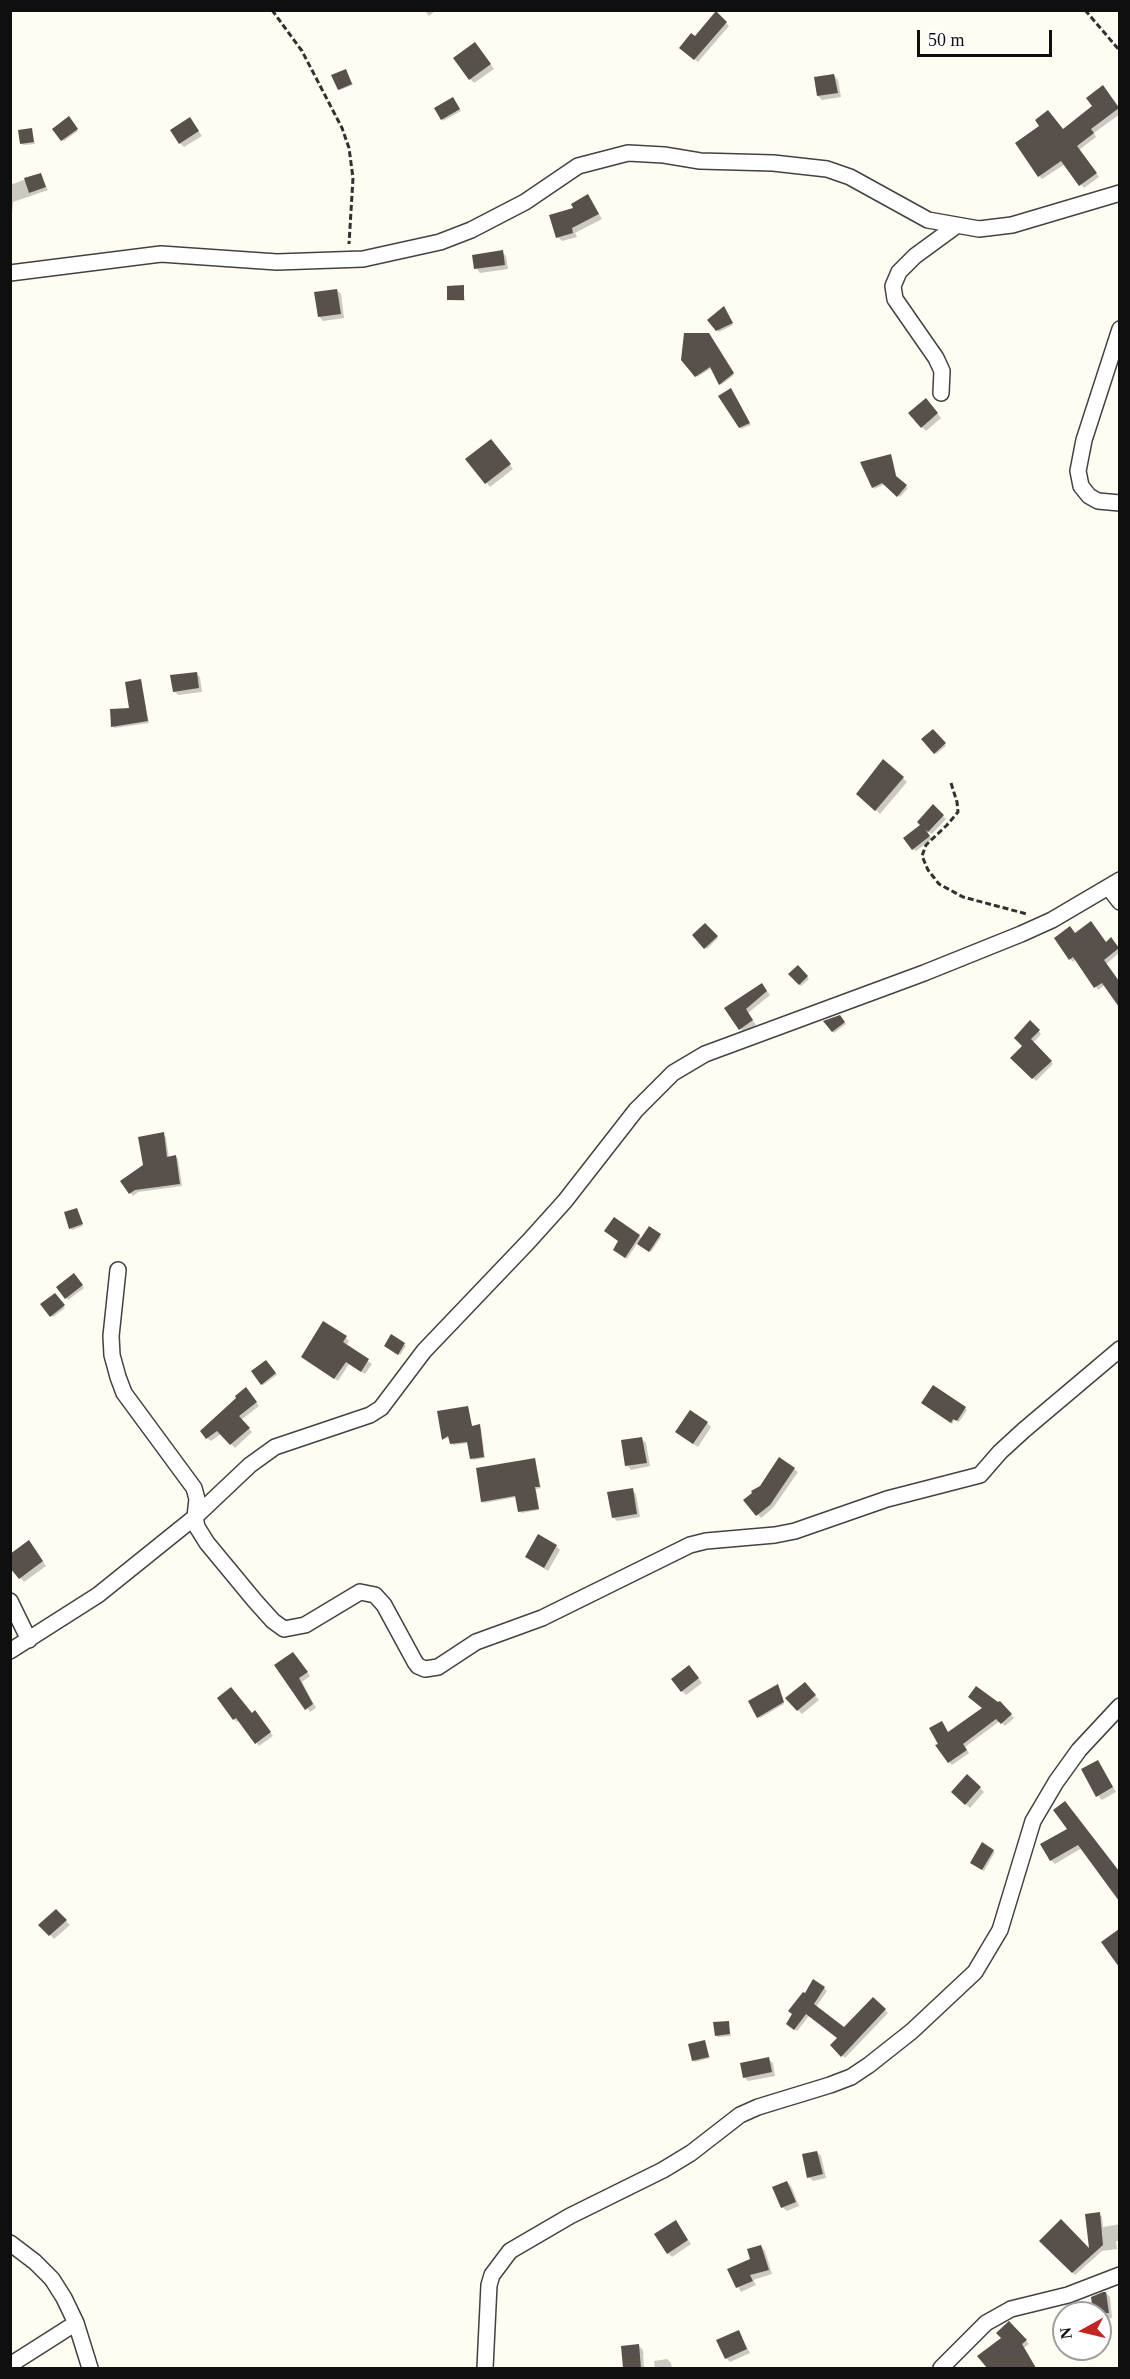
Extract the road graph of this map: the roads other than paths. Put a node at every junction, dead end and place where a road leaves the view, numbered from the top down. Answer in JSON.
{"nodes":[{"id":1,"x":1119,"y":193,"type":"edge"},
{"id":2,"x":956,"y":226,"type":"junction"},
{"id":3,"x":10,"y":273,"type":"edge"},
{"id":4,"x":1119,"y":329,"type":"edge"},
{"id":5,"x":941,"y":393,"type":"dead end"},
{"id":6,"x":1119,"y":503,"type":"edge"},
{"id":7,"x":1114,"y":884,"type":"edge"},
{"id":8,"x":1119,"y":902,"type":"edge"},
{"id":9,"x":118,"y":1270,"type":"dead end"},
{"id":10,"x":1119,"y":1349,"type":"edge"},
{"id":11,"x":195,"y":1517,"type":"junction"},
{"id":12,"x":10,"y":1601,"type":"edge"},
{"id":13,"x":28,"y":1640,"type":"junction"},
{"id":14,"x":10,"y":1651,"type":"edge"},
{"id":15,"x":1119,"y":1706,"type":"edge"},
{"id":16,"x":10,"y":2243,"type":"edge"},
{"id":17,"x":1119,"y":2274,"type":"edge"},
{"id":18,"x":76,"y":2323,"type":"junction"},
{"id":19,"x":10,"y":2365,"type":"edge"},
{"id":20,"x":90,"y":2368,"type":"edge"},
{"id":21,"x":485,"y":2368,"type":"edge"},
{"id":22,"x":941,"y":2368,"type":"edge"}],
"edges":[{"from":1,"to":2,"type":"street"},
{"from":2,"to":3,"type":"street"},
{"from":2,"to":5,"type":"street"},
{"from":4,"to":6,"type":"street"},
{"from":7,"to":8,"type":"street"},
{"from":7,"to":11,"type":"street"},
{"from":9,"to":11,"type":"street"},
{"from":10,"to":11,"type":"street"},
{"from":11,"to":13,"type":"street"},
{"from":12,"to":13,"type":"street"},
{"from":13,"to":14,"type":"street"},
{"from":15,"to":21,"type":"street"},
{"from":16,"to":18,"type":"street"},
{"from":17,"to":22,"type":"street"},
{"from":18,"to":19,"type":"street"},
{"from":18,"to":20,"type":"street"}]}
